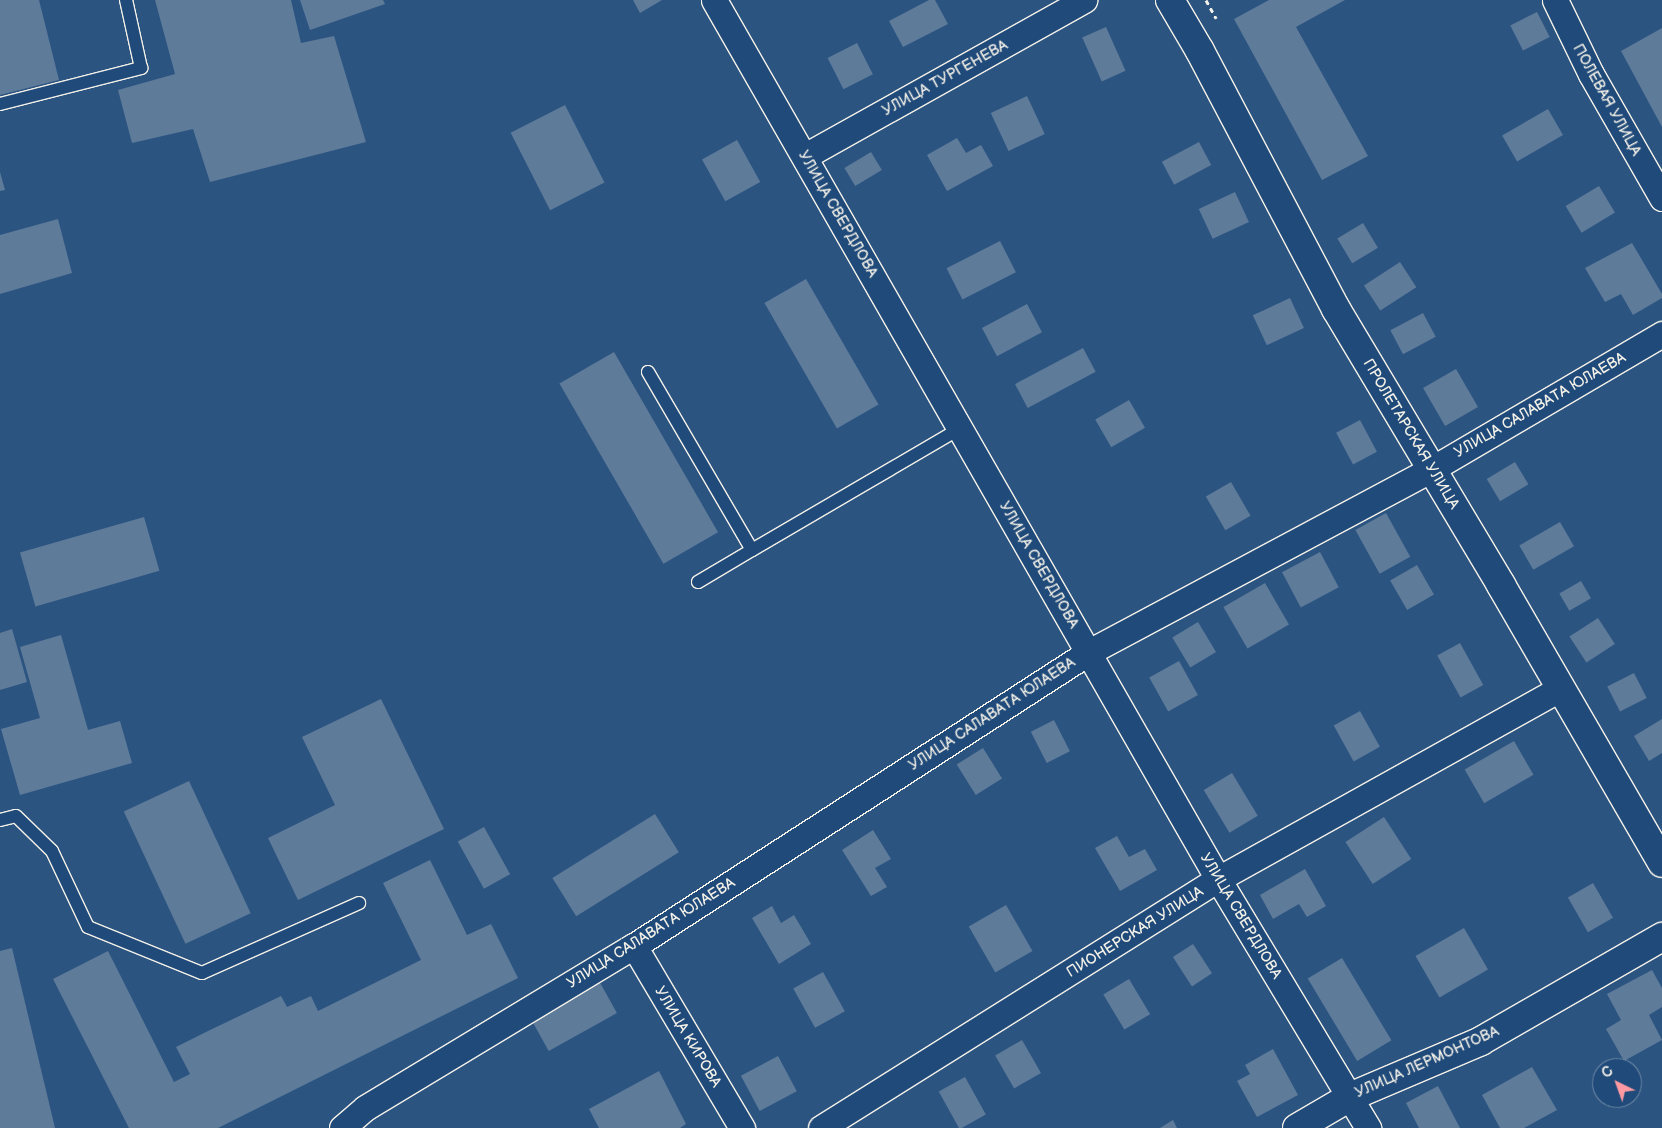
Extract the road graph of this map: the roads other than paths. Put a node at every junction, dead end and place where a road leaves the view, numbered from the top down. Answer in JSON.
{"nodes":[{"id":1,"x":126,"y":0,"type":"edge"},
{"id":2,"x":714,"y":0,"type":"edge"},
{"id":3,"x":1084,"y":0,"type":"edge"},
{"id":4,"x":1170,"y":0,"type":"edge"},
{"id":5,"x":1555,"y":0,"type":"edge"},
{"id":6,"x":0,"y":104,"type":"edge"},
{"id":7,"x":805,"y":156,"type":"junction"},
{"id":8,"x":1662,"y":198,"type":"edge"},
{"id":9,"x":1662,"y":334,"type":"edge"},
{"id":10,"x":648,"y":372,"type":"dead end"},
{"id":11,"x":961,"y":428,"type":"junction"},
{"id":12,"x":1432,"y":468,"type":"junction"},
{"id":13,"x":752,"y":550,"type":"junction"},
{"id":14,"x":698,"y":582,"type":"dead end"},
{"id":15,"x":1089,"y":652,"type":"junction"},
{"id":16,"x":1560,"y":689,"type":"junction"},
{"id":17,"x":0,"y":820,"type":"edge"},
{"id":18,"x":1662,"y":863,"type":"edge"},
{"id":19,"x":1218,"y":879,"type":"junction"},
{"id":20,"x":359,"y":903,"type":"dead end"},
{"id":21,"x":1662,"y":937,"type":"edge"},
{"id":22,"x":634,"y":946,"type":"junction"},
{"id":23,"x":1350,"y":1097,"type":"junction"},
{"id":24,"x":342,"y":1128,"type":"edge"},
{"id":25,"x":742,"y":1128,"type":"edge"},
{"id":26,"x":821,"y":1128,"type":"edge"},
{"id":27,"x":1297,"y":1128,"type":"edge"},
{"id":28,"x":1368,"y":1128,"type":"edge"}],
"edges":[{"from":1,"to":6,"type":"lane"},
{"from":2,"to":7,"type":"street","name":"УЛИЦА СВЕРДЛОВА"},
{"from":3,"to":7,"type":"street","name":"УЛИЦА ТУРГЕНЕВА"},
{"from":4,"to":12,"type":"street","name":"ПРОЛЕТАРСКАЯ УЛИЦА"},
{"from":5,"to":8,"type":"street","name":"ПОЛЕВАЯ УЛИЦА"},
{"from":7,"to":11,"type":"street","name":"УЛИЦА СВЕРДЛОВА"},
{"from":9,"to":12,"type":"street","name":"УЛИЦА САЛАВАТА ЮЛАЕВА"},
{"from":10,"to":13,"type":"lane"},
{"from":11,"to":13,"type":"lane"},
{"from":11,"to":15,"type":"street","name":"УЛИЦА СВЕРДЛОВА"},
{"from":12,"to":15,"type":"street","name":"УЛИЦА САЛАВАТА ЮЛАЕВА"},
{"from":12,"to":16,"type":"street","name":"ПРОЛЕТАРСКАЯ УЛИЦА"},
{"from":13,"to":14,"type":"lane"},
{"from":15,"to":19,"type":"street","name":"УЛИЦА СВЕРДЛОВА"},
{"from":15,"to":22,"type":"street","name":"УЛИЦА САЛАВАТА ЮЛАЕВА"},
{"from":16,"to":18,"type":"street","name":"ПРОЛЕТАРСКАЯ УЛИЦА"},
{"from":16,"to":19,"type":"street","name":"ПИОНЕРСКАЯ УЛИЦА"},
{"from":17,"to":20,"type":"lane"},
{"from":19,"to":23,"type":"street","name":"УЛИЦА СВЕРДЛОВА"},
{"from":19,"to":26,"type":"street","name":"ПИОНЕРСКАЯ УЛИЦА"},
{"from":21,"to":23,"type":"street","name":"УЛИЦА ЛЕРМОНТОВА"},
{"from":22,"to":24,"type":"street","name":"УЛИЦА САЛАВАТА ЮЛАЕВА"},
{"from":22,"to":25,"type":"street","name":"УЛИЦА КИРОВА"},
{"from":23,"to":27,"type":"street","name":"УЛИЦА ЛЕРМОНТОВА"},
{"from":23,"to":28,"type":"street","name":"УЛИЦА СВЕРДЛОВА"}]}
